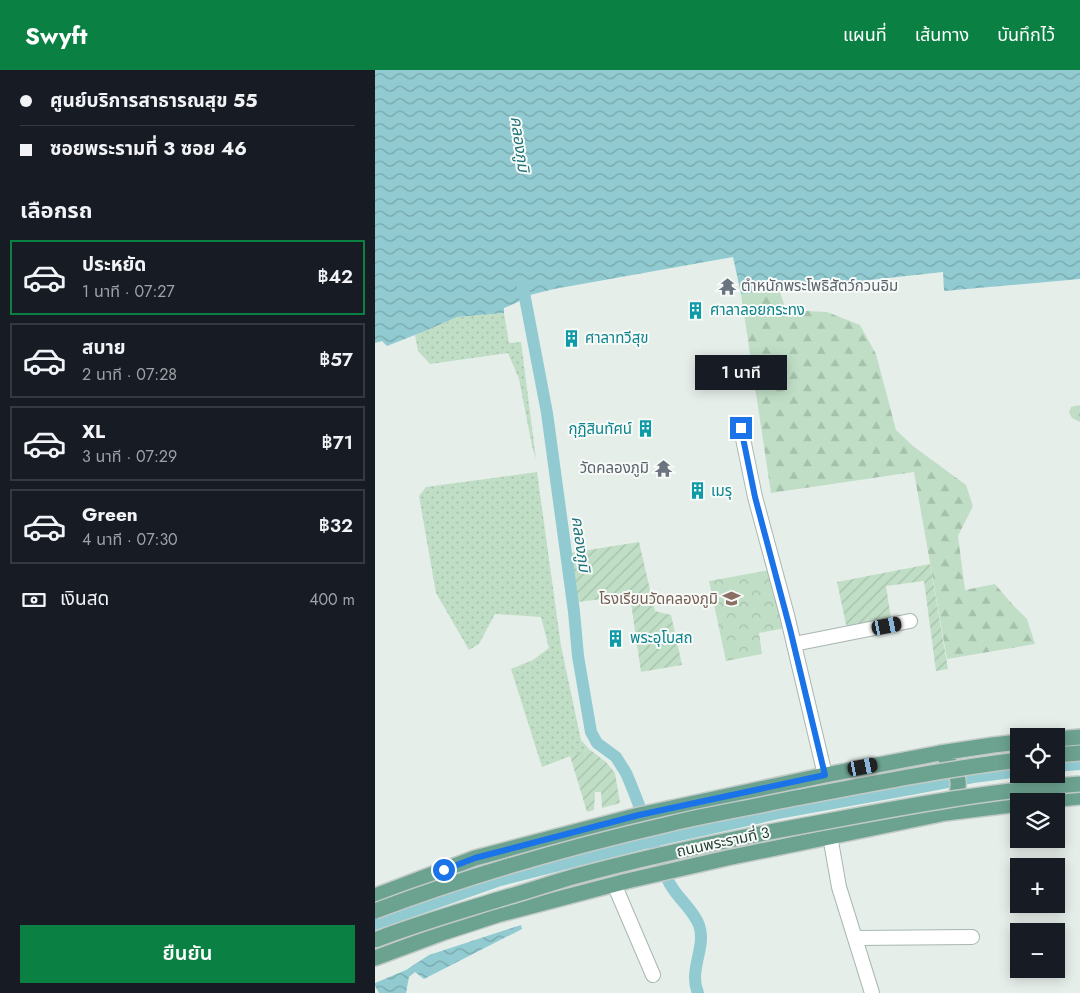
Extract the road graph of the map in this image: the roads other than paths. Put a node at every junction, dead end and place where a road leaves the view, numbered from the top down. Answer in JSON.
{"nodes":[{"id":1,"x":741,"y":428,"type":"dead end"},
{"id":2,"x":910,"y":621,"type":"dead end"},
{"id":3,"x":794,"y":644,"type":"junction"},
{"id":4,"x":1080,"y":736,"type":"edge"},
{"id":5,"x":1065,"y":738,"type":"edge"},
{"id":6,"x":1010,"y":743,"type":"edge"},
{"id":7,"x":1080,"y":752,"type":"edge"},
{"id":8,"x":940,"y":753,"type":"junction"},
{"id":9,"x":1065,"y":754,"type":"edge"},
{"id":10,"x":1010,"y":761,"type":"edge"},
{"id":11,"x":825,"y":775,"type":"junction"},
{"id":12,"x":1080,"y":784,"type":"edge"},
{"id":13,"x":1080,"y":797,"type":"edge"},
{"id":14,"x":1065,"y":798,"type":"edge"},
{"id":15,"x":1010,"y":805,"type":"edge"},
{"id":16,"x":946,"y":813,"type":"junction"},
{"id":17,"x":830,"y":836,"type":"junction"},
{"id":18,"x":614,"y":884,"type":"junction"},
{"id":19,"x":375,"y":896,"type":"edge"},
{"id":20,"x":375,"y":911,"type":"edge"},
{"id":21,"x":972,"y":937,"type":"dead end"},
{"id":22,"x":855,"y":938,"type":"junction"},
{"id":23,"x":375,"y":940,"type":"edge"},
{"id":24,"x":375,"y":958,"type":"edge"},
{"id":25,"x":653,"y":974,"type":"dead end"},
{"id":26,"x":872,"y":993,"type":"edge"}],
"edges":[{"from":1,"to":3,"type":"street"},
{"from":2,"to":3,"type":"street"},
{"from":3,"to":11,"type":"street"},
{"from":4,"to":5,"type":"main road"},
{"from":6,"to":8,"type":"main road"},
{"from":7,"to":9,"type":"main road"},
{"from":8,"to":11,"type":"main road"},
{"from":8,"to":16,"type":"main road"},
{"from":10,"to":20,"type":"main road","name":"ถนนพระรามที่ 3","bridge":true},
{"from":11,"to":19,"type":"main road"},
{"from":12,"to":23,"type":"main road","name":"ถนนพระรามที่ 3","bridge":true},
{"from":13,"to":14,"type":"main road"},
{"from":15,"to":16,"type":"main road","name":"ถนนพระรามที่ 3"},
{"from":16,"to":17,"type":"main road","name":"ถนนพระรามที่ 3"},
{"from":17,"to":18,"type":"main road","name":"ถนนพระรามที่ 3"},
{"from":17,"to":22,"type":"street"},
{"from":18,"to":24,"type":"main road","name":"ถนนพระรามที่ 3"},
{"from":18,"to":25,"type":"street"},
{"from":21,"to":22,"type":"street"},
{"from":22,"to":26,"type":"street"}]}
